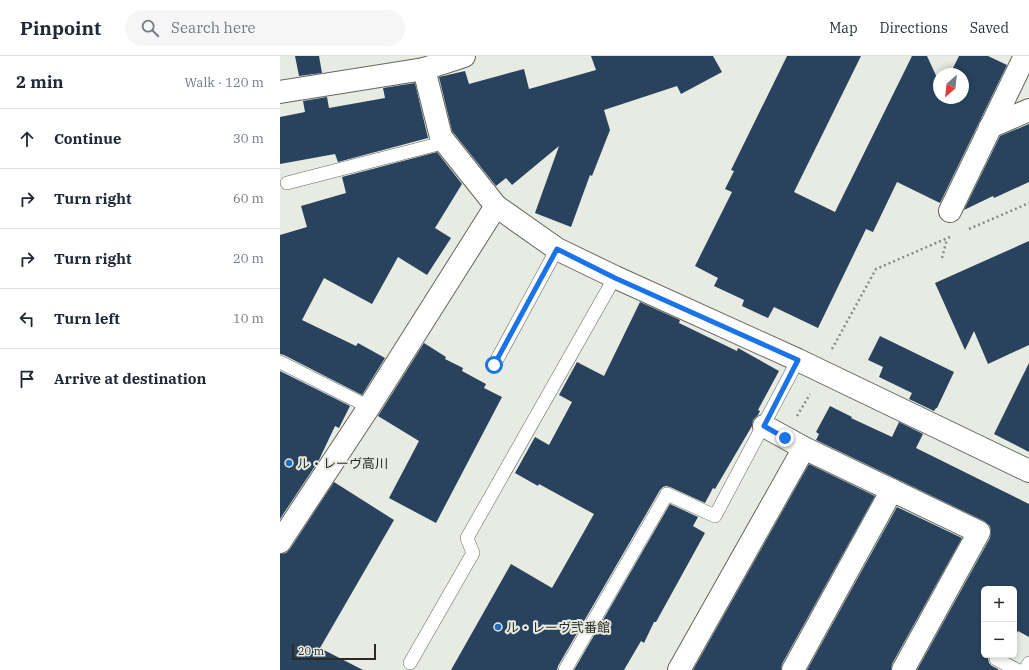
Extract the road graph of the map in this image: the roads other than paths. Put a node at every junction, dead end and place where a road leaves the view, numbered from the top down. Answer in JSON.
{"nodes":[{"id":1,"x":464,"y":56,"type":"edge"},
{"id":2,"x":1025,"y":56,"type":"edge"},
{"id":3,"x":424,"y":69,"type":"junction"},
{"id":4,"x":280,"y":92,"type":"edge"},
{"id":5,"x":1029,"y":110,"type":"edge"},
{"id":6,"x":990,"y":127,"type":"junction"},
{"id":7,"x":446,"y":142,"type":"junction"},
{"id":8,"x":287,"y":183,"type":"dead end"},
{"id":9,"x":496,"y":206,"type":"junction"},
{"id":10,"x":950,"y":211,"type":"dead end"},
{"id":11,"x":557,"y":249,"type":"junction"},
{"id":12,"x":615,"y":278,"type":"junction"},
{"id":13,"x":798,"y":360,"type":"junction"},
{"id":14,"x":280,"y":362,"type":"edge"},
{"id":15,"x":494,"y":365,"type":"dead end"},
{"id":16,"x":369,"y":407,"type":"junction"},
{"id":17,"x":764,"y":426,"type":"junction"},
{"id":18,"x":804,"y":448,"type":"junction"},
{"id":19,"x":1029,"y":471,"type":"edge"},
{"id":20,"x":892,"y":490,"type":"junction"},
{"id":21,"x":280,"y":542,"type":"edge"},
{"id":22,"x":996,"y":659,"type":"dead end"},
{"id":23,"x":410,"y":663,"type":"dead end"},
{"id":24,"x":1029,"y":663,"type":"edge"},
{"id":25,"x":565,"y":670,"type":"edge"},
{"id":26,"x":679,"y":670,"type":"edge"},
{"id":27,"x":792,"y":670,"type":"edge"},
{"id":28,"x":903,"y":670,"type":"edge"},
{"id":29,"x":1017,"y":670,"type":"edge"},
{"id":30,"x":1025,"y":670,"type":"edge"}],
"edges":[{"from":1,"to":3,"type":"street"},
{"from":2,"to":6,"type":"street"},
{"from":3,"to":4,"type":"street"},
{"from":3,"to":7,"type":"street"},
{"from":5,"to":6,"type":"street"},
{"from":6,"to":10,"type":"street"},
{"from":7,"to":8,"type":"lane"},
{"from":7,"to":9,"type":"street"},
{"from":9,"to":11,"type":"street"},
{"from":9,"to":16,"type":"street"},
{"from":11,"to":12,"type":"street"},
{"from":11,"to":15,"type":"lane"},
{"from":12,"to":13,"type":"street"},
{"from":12,"to":23,"type":"lane"},
{"from":13,"to":17,"type":"lane"},
{"from":13,"to":19,"type":"street"},
{"from":14,"to":16,"type":"lane"},
{"from":16,"to":21,"type":"street"},
{"from":17,"to":18,"type":"street"},
{"from":17,"to":25,"type":"lane"},
{"from":18,"to":20,"type":"street"},
{"from":18,"to":26,"type":"street"},
{"from":20,"to":27,"type":"street"},
{"from":20,"to":28,"type":"street"},
{"from":22,"to":29,"type":"lane"},
{"from":24,"to":30,"type":"lane"}]}
